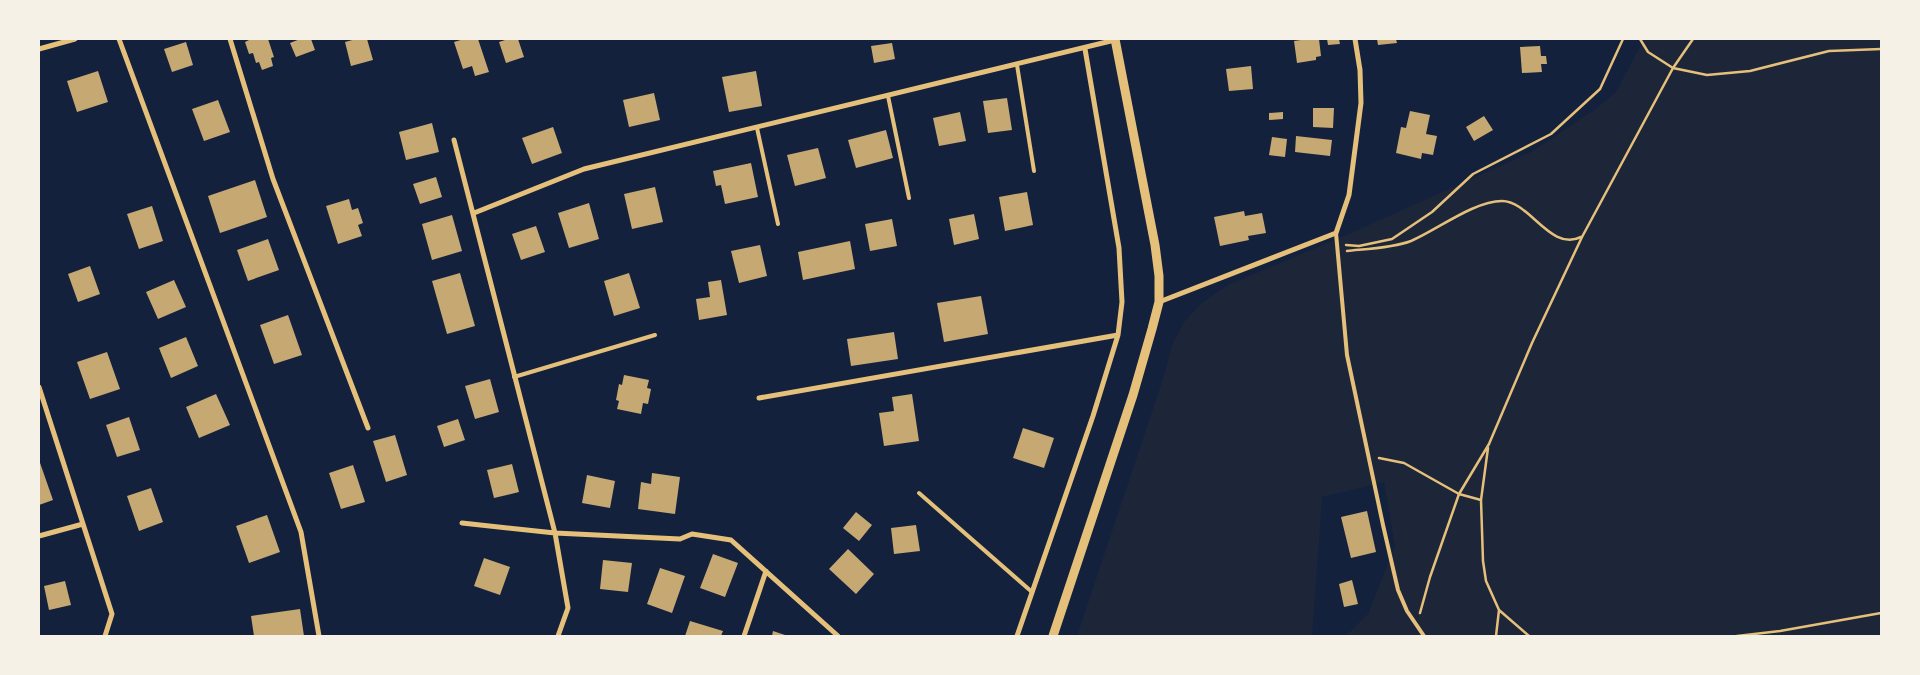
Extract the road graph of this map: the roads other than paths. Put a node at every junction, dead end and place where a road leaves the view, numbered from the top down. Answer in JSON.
{"nodes":[{"id":1,"x":75,"y":39,"type":"edge"},
{"id":2,"x":119,"y":39,"type":"edge"},
{"id":3,"x":230,"y":39,"type":"edge"},
{"id":4,"x":1355,"y":39,"type":"edge"},
{"id":5,"x":1115,"y":40,"type":"edge"},
{"id":6,"x":39,"y":49,"type":"edge"},
{"id":7,"x":1085,"y":49,"type":"junction"},
{"id":8,"x":1017,"y":65,"type":"junction"},
{"id":9,"x":888,"y":96,"type":"junction"},
{"id":10,"x":757,"y":128,"type":"junction"},
{"id":11,"x":454,"y":140,"type":"dead end"},
{"id":12,"x":1034,"y":171,"type":"dead end"},
{"id":13,"x":909,"y":198,"type":"dead end"},
{"id":14,"x":474,"y":213,"type":"junction"},
{"id":15,"x":778,"y":224,"type":"dead end"},
{"id":16,"x":1336,"y":233,"type":"junction"},
{"id":17,"x":1159,"y":302,"type":"junction"},
{"id":18,"x":655,"y":335,"type":"dead end"},
{"id":19,"x":1118,"y":335,"type":"junction"},
{"id":20,"x":514,"y":377,"type":"junction"},
{"id":21,"x":39,"y":387,"type":"edge"},
{"id":22,"x":759,"y":398,"type":"dead end"},
{"id":23,"x":368,"y":428,"type":"dead end"},
{"id":24,"x":919,"y":493,"type":"dead end"},
{"id":25,"x":462,"y":523,"type":"dead end"},
{"id":26,"x":83,"y":524,"type":"junction"},
{"id":27,"x":555,"y":533,"type":"junction"},
{"id":28,"x":39,"y":536,"type":"edge"},
{"id":29,"x":766,"y":571,"type":"junction"},
{"id":30,"x":1032,"y":592,"type":"junction"},
{"id":31,"x":104,"y":636,"type":"edge"},
{"id":32,"x":320,"y":636,"type":"edge"},
{"id":33,"x":558,"y":636,"type":"edge"},
{"id":34,"x":744,"y":636,"type":"edge"},
{"id":35,"x":838,"y":636,"type":"edge"},
{"id":36,"x":1017,"y":636,"type":"edge"},
{"id":37,"x":1053,"y":636,"type":"edge"},
{"id":38,"x":1424,"y":636,"type":"edge"}],
"edges":[{"from":1,"to":6,"type":"street"},
{"from":2,"to":32,"type":"street"},
{"from":3,"to":23,"type":"street"},
{"from":4,"to":16,"type":"street"},
{"from":5,"to":7,"type":"street"},
{"from":5,"to":17,"type":"street"},
{"from":7,"to":8,"type":"street"},
{"from":7,"to":19,"type":"street"},
{"from":8,"to":9,"type":"street"},
{"from":8,"to":12,"type":"lane"},
{"from":9,"to":10,"type":"street"},
{"from":9,"to":13,"type":"lane"},
{"from":10,"to":14,"type":"street"},
{"from":10,"to":15,"type":"lane"},
{"from":11,"to":14,"type":"street"},
{"from":14,"to":20,"type":"street"},
{"from":16,"to":17,"type":"street"},
{"from":16,"to":38,"type":"lane"},
{"from":17,"to":37,"type":"street"},
{"from":18,"to":20,"type":"lane"},
{"from":19,"to":22,"type":"street"},
{"from":19,"to":30,"type":"street"},
{"from":20,"to":27,"type":"street"},
{"from":21,"to":26,"type":"street"},
{"from":24,"to":30,"type":"lane"},
{"from":25,"to":27,"type":"street"},
{"from":26,"to":28,"type":"street"},
{"from":26,"to":31,"type":"street"},
{"from":27,"to":29,"type":"street"},
{"from":27,"to":33,"type":"street"},
{"from":29,"to":34,"type":"street"},
{"from":29,"to":35,"type":"street"},
{"from":30,"to":36,"type":"street"}]}
